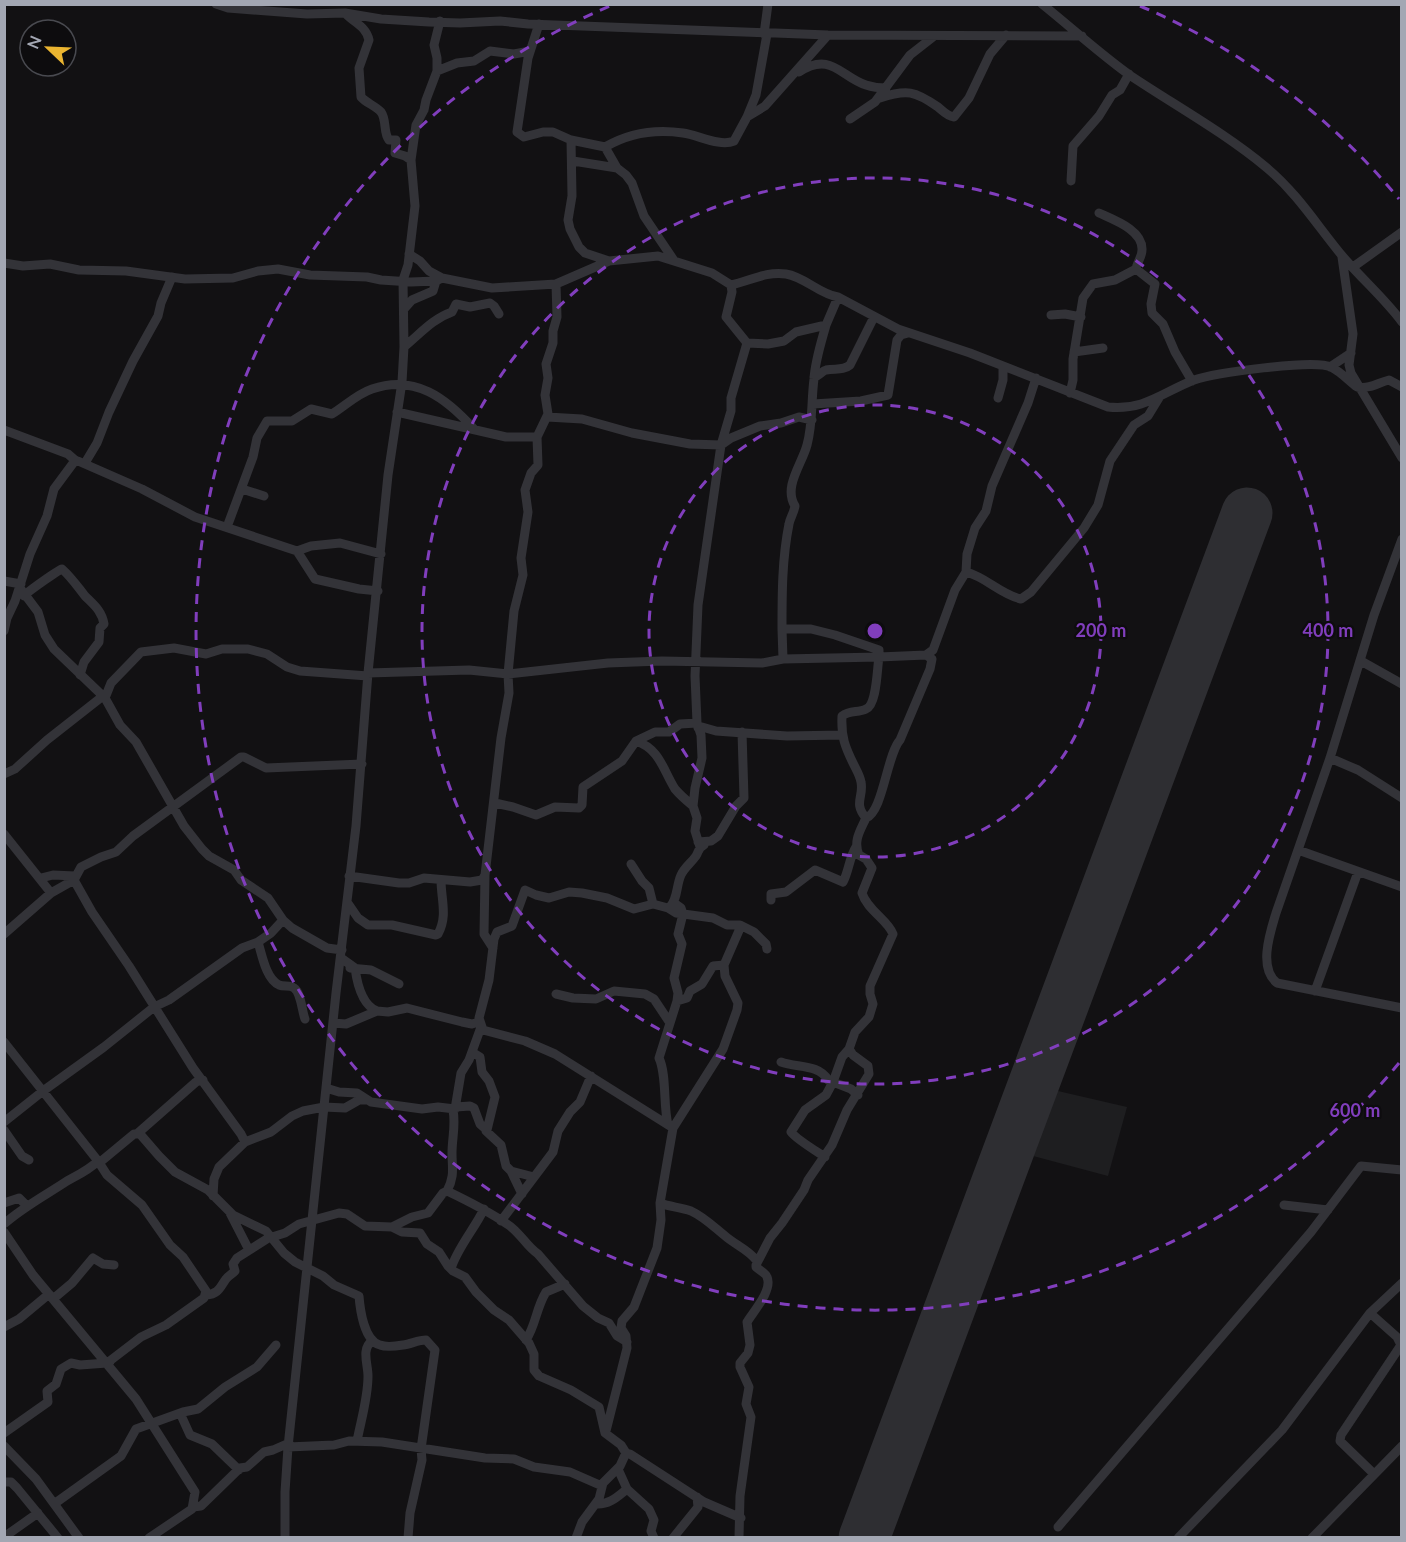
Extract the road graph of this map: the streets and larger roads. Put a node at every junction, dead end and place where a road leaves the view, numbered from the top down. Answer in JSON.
{"nodes":[{"id":1,"x":216,"y":4,"type":"edge"},
{"id":2,"x":768,"y":4,"type":"edge"},
{"id":3,"x":1042,"y":4,"type":"edge"},
{"id":4,"x":345,"y":13,"type":"junction"},
{"id":5,"x":440,"y":21,"type":"junction"},
{"id":6,"x":539,"y":24,"type":"junction"},
{"id":7,"x":766,"y":34,"type":"junction"},
{"id":8,"x":828,"y":35,"type":"junction"},
{"id":9,"x":1006,"y":35,"type":"junction"},
{"id":10,"x":1082,"y":36,"type":"junction"},
{"id":11,"x":933,"y":37,"type":"junction"},
{"id":12,"x":530,"y":51,"type":"junction"},
{"id":13,"x":437,"y":70,"type":"junction"},
{"id":14,"x":1129,"y":74,"type":"junction"},
{"id":15,"x":789,"y":79,"type":"junction"},
{"id":16,"x":886,"y":88,"type":"junction"},
{"id":17,"x":880,"y":98,"type":"junction"},
{"id":18,"x":747,"y":117,"type":"junction"},
{"id":19,"x":850,"y":119,"type":"dead end"},
{"id":20,"x":571,"y":140,"type":"junction"},
{"id":21,"x":605,"y":147,"type":"junction"},
{"id":22,"x":411,"y":160,"type":"junction"},
{"id":23,"x":573,"y":161,"type":"junction"},
{"id":24,"x":617,"y":168,"type":"junction"},
{"id":25,"x":1071,"y":181,"type":"dead end"},
{"id":26,"x":1099,"y":213,"type":"dead end"},
{"id":27,"x":1401,"y":232,"type":"edge"},
{"id":28,"x":409,"y":254,"type":"junction"},
{"id":29,"x":1342,"y":255,"type":"junction"},
{"id":30,"x":609,"y":261,"type":"junction"},
{"id":31,"x":674,"y":261,"type":"junction"},
{"id":32,"x":4,"y":263,"type":"edge"},
{"id":33,"x":1353,"y":267,"type":"junction"},
{"id":34,"x":1136,"y":269,"type":"junction"},
{"id":35,"x":172,"y":277,"type":"junction"},
{"id":36,"x":439,"y":279,"type":"junction"},
{"id":37,"x":404,"y":280,"type":"junction"},
{"id":38,"x":556,"y":284,"type":"junction"},
{"id":39,"x":731,"y":285,"type":"junction"},
{"id":40,"x":838,"y":297,"type":"junction"},
{"id":41,"x":404,"y":309,"type":"junction"},
{"id":42,"x":499,"y":314,"type":"dead end"},
{"id":43,"x":1051,"y":315,"type":"dead end"},
{"id":44,"x":874,"y":317,"type":"junction"},
{"id":45,"x":1081,"y":317,"type":"junction"},
{"id":46,"x":1401,"y":322,"type":"edge"},
{"id":47,"x":826,"y":325,"type":"junction"},
{"id":48,"x":908,"y":333,"type":"junction"},
{"id":49,"x":747,"y":343,"type":"junction"},
{"id":50,"x":404,"y":347,"type":"junction"},
{"id":51,"x":1103,"y":348,"type":"dead end"},
{"id":52,"x":1074,"y":352,"type":"junction"},
{"id":53,"x":1351,"y":353,"type":"junction"},
{"id":54,"x":1003,"y":366,"type":"junction"},
{"id":55,"x":1330,"y":367,"type":"junction"},
{"id":56,"x":814,"y":378,"type":"junction"},
{"id":57,"x":1036,"y":378,"type":"junction"},
{"id":58,"x":1192,"y":381,"type":"junction"},
{"id":59,"x":402,"y":382,"type":"junction"},
{"id":60,"x":1357,"y":387,"type":"junction"},
{"id":61,"x":1401,"y":387,"type":"edge"},
{"id":62,"x":1070,"y":393,"type":"junction"},
{"id":63,"x":998,"y":398,"type":"dead end"},
{"id":64,"x":1160,"y":398,"type":"junction"},
{"id":65,"x":397,"y":412,"type":"junction"},
{"id":66,"x":811,"y":414,"type":"junction"},
{"id":67,"x":547,"y":417,"type":"junction"},
{"id":68,"x":474,"y":429,"type":"junction"},
{"id":69,"x":4,"y":430,"type":"edge"},
{"id":70,"x":537,"y":437,"type":"junction"},
{"id":71,"x":721,"y":445,"type":"junction"},
{"id":72,"x":1401,"y":458,"type":"edge"},
{"id":73,"x":81,"y":462,"type":"junction"},
{"id":74,"x":242,"y":489,"type":"junction"},
{"id":75,"x":264,"y":496,"type":"dead end"},
{"id":76,"x":227,"y":527,"type":"junction"},
{"id":77,"x":1401,"y":539,"type":"edge"},
{"id":78,"x":297,"y":551,"type":"junction"},
{"id":79,"x":381,"y":554,"type":"junction"},
{"id":80,"x":1392,"y":565,"type":"junction"},
{"id":81,"x":1401,"y":570,"type":"edge"},
{"id":82,"x":966,"y":572,"type":"junction"},
{"id":83,"x":4,"y":580,"type":"edge"},
{"id":84,"x":22,"y":589,"type":"junction"},
{"id":85,"x":378,"y":591,"type":"junction"},
{"id":86,"x":782,"y":629,"type":"junction"},
{"id":87,"x":4,"y":632,"type":"edge"},
{"id":88,"x":930,"y":655,"type":"junction"},
{"id":89,"x":879,"y":657,"type":"junction"},
{"id":90,"x":783,"y":659,"type":"junction"},
{"id":91,"x":1360,"y":661,"type":"junction"},
{"id":92,"x":696,"y":662,"type":"junction"},
{"id":93,"x":368,"y":674,"type":"junction"},
{"id":94,"x":508,"y":674,"type":"junction"},
{"id":95,"x":80,"y":675,"type":"junction"},
{"id":96,"x":1401,"y":684,"type":"edge"},
{"id":97,"x":102,"y":694,"type":"junction"},
{"id":98,"x":697,"y":725,"type":"junction"},
{"id":99,"x":742,"y":732,"type":"junction"},
{"id":100,"x":842,"y":735,"type":"junction"},
{"id":101,"x":636,"y":741,"type":"junction"},
{"id":102,"x":1330,"y":758,"type":"junction"},
{"id":103,"x":362,"y":764,"type":"junction"},
{"id":104,"x":4,"y":774,"type":"edge"},
{"id":105,"x":1401,"y":798,"type":"edge"},
{"id":106,"x":495,"y":803,"type":"junction"},
{"id":107,"x":693,"y":806,"type":"junction"},
{"id":108,"x":172,"y":807,"type":"junction"},
{"id":109,"x":866,"y":818,"type":"junction"},
{"id":110,"x":4,"y":834,"type":"edge"},
{"id":111,"x":702,"y":843,"type":"junction"},
{"id":112,"x":856,"y":848,"type":"junction"},
{"id":113,"x":1298,"y":850,"type":"junction"},
{"id":114,"x":631,"y":864,"type":"dead end"},
{"id":115,"x":1358,"y":872,"type":"junction"},
{"id":116,"x":485,"y":875,"type":"junction"},
{"id":117,"x":349,"y":876,"type":"junction"},
{"id":118,"x":41,"y":878,"type":"junction"},
{"id":119,"x":74,"y":878,"type":"junction"},
{"id":120,"x":441,"y":880,"type":"junction"},
{"id":121,"x":1401,"y":887,"type":"edge"},
{"id":122,"x":51,"y":893,"type":"junction"},
{"id":123,"x":771,"y":900,"type":"dead end"},
{"id":124,"x":347,"y":902,"type":"junction"},
{"id":125,"x":653,"y":904,"type":"junction"},
{"id":126,"x":671,"y":905,"type":"junction"},
{"id":127,"x":683,"y":914,"type":"junction"},
{"id":128,"x":283,"y":920,"type":"junction"},
{"id":129,"x":738,"y":928,"type":"junction"},
{"id":130,"x":4,"y":934,"type":"edge"},
{"id":131,"x":258,"y":942,"type":"junction"},
{"id":132,"x":493,"y":948,"type":"junction"},
{"id":133,"x":767,"y":949,"type":"dead end"},
{"id":134,"x":341,"y":954,"type":"junction"},
{"id":135,"x":724,"y":965,"type":"junction"},
{"id":136,"x":355,"y":968,"type":"junction"},
{"id":137,"x":339,"y":971,"type":"junction"},
{"id":138,"x":399,"y":984,"type":"dead end"},
{"id":139,"x":1315,"y":991,"type":"junction"},
{"id":140,"x":556,"y":993,"type":"dead end"},
{"id":141,"x":169,"y":1000,"type":"junction"},
{"id":142,"x":677,"y":1001,"type":"junction"},
{"id":143,"x":154,"y":1007,"type":"junction"},
{"id":144,"x":1401,"y":1008,"type":"edge"},
{"id":145,"x":377,"y":1011,"type":"junction"},
{"id":146,"x":305,"y":1019,"type":"dead end"},
{"id":147,"x":164,"y":1023,"type":"junction"},
{"id":148,"x":333,"y":1023,"type":"junction"},
{"id":149,"x":670,"y":1023,"type":"junction"},
{"id":150,"x":480,"y":1024,"type":"junction"},
{"id":151,"x":4,"y":1042,"type":"edge"},
{"id":152,"x":849,"y":1049,"type":"junction"},
{"id":153,"x":472,"y":1052,"type":"junction"},
{"id":154,"x":781,"y":1062,"type":"dead end"},
{"id":155,"x":591,"y":1076,"type":"junction"},
{"id":156,"x":199,"y":1081,"type":"junction"},
{"id":157,"x":833,"y":1082,"type":"junction"},
{"id":158,"x":326,"y":1088,"type":"junction"},
{"id":159,"x":43,"y":1091,"type":"junction"},
{"id":160,"x":858,"y":1095,"type":"junction"},
{"id":161,"x":365,"y":1100,"type":"junction"},
{"id":162,"x":494,"y":1105,"type":"junction"},
{"id":163,"x":324,"y":1107,"type":"junction"},
{"id":164,"x":454,"y":1108,"type":"junction"},
{"id":165,"x":474,"y":1108,"type":"junction"},
{"id":166,"x":4,"y":1122,"type":"edge"},
{"id":167,"x":671,"y":1126,"type":"junction"},
{"id":168,"x":4,"y":1130,"type":"edge"},
{"id":169,"x":486,"y":1131,"type":"junction"},
{"id":170,"x":138,"y":1133,"type":"junction"},
{"id":171,"x":245,"y":1142,"type":"junction"},
{"id":172,"x":825,"y":1157,"type":"junction"},
{"id":173,"x":29,"y":1160,"type":"dead end"},
{"id":174,"x":98,"y":1164,"type":"junction"},
{"id":175,"x":1401,"y":1170,"type":"edge"},
{"id":176,"x":511,"y":1171,"type":"junction"},
{"id":177,"x":534,"y":1177,"type":"junction"},
{"id":178,"x":447,"y":1191,"type":"junction"},
{"id":179,"x":522,"y":1194,"type":"junction"},
{"id":180,"x":213,"y":1196,"type":"junction"},
{"id":181,"x":4,"y":1203,"type":"edge"},
{"id":182,"x":664,"y":1205,"type":"junction"},
{"id":183,"x":1284,"y":1205,"type":"dead end"},
{"id":184,"x":27,"y":1206,"type":"junction"},
{"id":185,"x":484,"y":1209,"type":"junction"},
{"id":186,"x":1328,"y":1210,"type":"junction"},
{"id":187,"x":230,"y":1213,"type":"junction"},
{"id":188,"x":313,"y":1219,"type":"junction"},
{"id":189,"x":501,"y":1221,"type":"junction"},
{"id":190,"x":4,"y":1224,"type":"edge"},
{"id":191,"x":392,"y":1227,"type":"junction"},
{"id":192,"x":4,"y":1232,"type":"edge"},
{"id":193,"x":271,"y":1237,"type":"junction"},
{"id":194,"x":249,"y":1251,"type":"junction"},
{"id":195,"x":757,"y":1261,"type":"junction"},
{"id":196,"x":114,"y":1265,"type":"dead end"},
{"id":197,"x":308,"y":1267,"type":"junction"},
{"id":198,"x":451,"y":1269,"type":"junction"},
{"id":199,"x":1401,"y":1283,"type":"edge"},
{"id":200,"x":565,"y":1284,"type":"junction"},
{"id":201,"x":206,"y":1295,"type":"junction"},
{"id":202,"x":51,"y":1297,"type":"junction"},
{"id":203,"x":1370,"y":1313,"type":"junction"},
{"id":204,"x":4,"y":1327,"type":"edge"},
{"id":205,"x":526,"y":1340,"type":"junction"},
{"id":206,"x":372,"y":1341,"type":"junction"},
{"id":207,"x":627,"y":1342,"type":"junction"},
{"id":208,"x":276,"y":1346,"type":"dead end"},
{"id":209,"x":107,"y":1362,"type":"junction"},
{"id":210,"x":180,"y":1413,"type":"junction"},
{"id":211,"x":170,"y":1417,"type":"junction"},
{"id":212,"x":153,"y":1424,"type":"junction"},
{"id":213,"x":187,"y":1427,"type":"junction"},
{"id":214,"x":4,"y":1433,"type":"edge"},
{"id":215,"x":605,"y":1433,"type":"junction"},
{"id":216,"x":357,"y":1441,"type":"junction"},
{"id":217,"x":288,"y":1445,"type":"junction"},
{"id":218,"x":4,"y":1446,"type":"edge"},
{"id":219,"x":1401,"y":1446,"type":"edge"},
{"id":220,"x":421,"y":1449,"type":"junction"},
{"id":221,"x":626,"y":1453,"type":"junction"},
{"id":222,"x":618,"y":1469,"type":"junction"},
{"id":223,"x":239,"y":1470,"type":"junction"},
{"id":224,"x":1373,"y":1473,"type":"junction"},
{"id":225,"x":4,"y":1482,"type":"edge"},
{"id":226,"x":602,"y":1486,"type":"junction"},
{"id":227,"x":627,"y":1489,"type":"junction"},
{"id":228,"x":700,"y":1502,"type":"junction"},
{"id":229,"x":54,"y":1504,"type":"junction"},
{"id":230,"x":596,"y":1504,"type":"junction"},
{"id":231,"x":193,"y":1507,"type":"junction"},
{"id":232,"x":38,"y":1513,"type":"junction"},
{"id":233,"x":741,"y":1518,"type":"junction"},
{"id":234,"x":1058,"y":1527,"type":"dead end"},
{"id":235,"x":284,"y":1536,"type":"edge"},
{"id":236,"x":4,"y":1537,"type":"edge"},
{"id":237,"x":57,"y":1538,"type":"edge"},
{"id":238,"x":79,"y":1538,"type":"edge"},
{"id":239,"x":148,"y":1538,"type":"edge"},
{"id":240,"x":408,"y":1538,"type":"edge"},
{"id":241,"x":576,"y":1538,"type":"edge"},
{"id":242,"x":654,"y":1538,"type":"edge"},
{"id":243,"x":673,"y":1538,"type":"edge"},
{"id":244,"x":739,"y":1538,"type":"edge"},
{"id":245,"x":1178,"y":1538,"type":"edge"},
{"id":246,"x":1312,"y":1538,"type":"edge"}],
"edges":[{"from":1,"to":4,"type":"street"},
{"from":2,"to":7,"type":"street"},
{"from":3,"to":10,"type":"street"},
{"from":4,"to":5,"type":"street"},
{"from":4,"to":22,"type":"street"},
{"from":5,"to":6,"type":"street"},
{"from":5,"to":13,"type":"street"},
{"from":6,"to":7,"type":"street"},
{"from":6,"to":12,"type":"street"},
{"from":7,"to":8,"type":"street"},
{"from":7,"to":18,"type":"street"},
{"from":8,"to":11,"type":"street"},
{"from":8,"to":15,"type":"street"},
{"from":9,"to":10,"type":"street"},
{"from":9,"to":11,"type":"street"},
{"from":9,"to":17,"type":"street"},
{"from":10,"to":14,"type":"street"},
{"from":11,"to":16,"type":"street"},
{"from":12,"to":13,"type":"street"},
{"from":12,"to":20,"type":"street"},
{"from":13,"to":22,"type":"street"},
{"from":14,"to":25,"type":"street"},
{"from":14,"to":29,"type":"street"},
{"from":15,"to":16,"type":"street"},
{"from":15,"to":18,"type":"street"},
{"from":16,"to":17,"type":"street"},
{"from":17,"to":19,"type":"street"},
{"from":18,"to":21,"type":"street"},
{"from":20,"to":21,"type":"street"},
{"from":20,"to":23,"type":"street"},
{"from":21,"to":24,"type":"street"},
{"from":22,"to":28,"type":"street"},
{"from":23,"to":24,"type":"street"},
{"from":23,"to":30,"type":"street"},
{"from":24,"to":31,"type":"street"},
{"from":26,"to":34,"type":"street"},
{"from":27,"to":33,"type":"street"},
{"from":28,"to":36,"type":"street"},
{"from":28,"to":37,"type":"street"},
{"from":29,"to":33,"type":"street"},
{"from":29,"to":53,"type":"street"},
{"from":30,"to":31,"type":"street"},
{"from":30,"to":38,"type":"street"},
{"from":31,"to":39,"type":"street"},
{"from":32,"to":35,"type":"street"},
{"from":33,"to":46,"type":"street"},
{"from":34,"to":45,"type":"street"},
{"from":34,"to":58,"type":"street"},
{"from":35,"to":37,"type":"street"},
{"from":35,"to":73,"type":"street"},
{"from":36,"to":37,"type":"street"},
{"from":36,"to":38,"type":"street"},
{"from":36,"to":41,"type":"street"},
{"from":37,"to":41,"type":"street"},
{"from":38,"to":67,"type":"street"},
{"from":39,"to":40,"type":"street"},
{"from":39,"to":49,"type":"street"},
{"from":40,"to":44,"type":"street"},
{"from":40,"to":47,"type":"street"},
{"from":41,"to":50,"type":"street"},
{"from":42,"to":50,"type":"street"},
{"from":43,"to":45,"type":"street"},
{"from":44,"to":48,"type":"street"},
{"from":44,"to":56,"type":"street"},
{"from":45,"to":52,"type":"street"},
{"from":47,"to":49,"type":"street"},
{"from":47,"to":56,"type":"street"},
{"from":48,"to":54,"type":"street"},
{"from":48,"to":66,"type":"street"},
{"from":49,"to":71,"type":"street"},
{"from":50,"to":59,"type":"street"},
{"from":51,"to":52,"type":"street"},
{"from":52,"to":62,"type":"street"},
{"from":53,"to":55,"type":"street"},
{"from":53,"to":60,"type":"street"},
{"from":54,"to":57,"type":"street"},
{"from":54,"to":63,"type":"street"},
{"from":55,"to":58,"type":"street"},
{"from":55,"to":60,"type":"street"},
{"from":56,"to":66,"type":"street"},
{"from":57,"to":62,"type":"street"},
{"from":57,"to":82,"type":"street"},
{"from":58,"to":64,"type":"street"},
{"from":59,"to":65,"type":"street"},
{"from":59,"to":68,"type":"street"},
{"from":59,"to":74,"type":"street"},
{"from":60,"to":61,"type":"street"},
{"from":60,"to":72,"type":"street"},
{"from":62,"to":64,"type":"street"},
{"from":64,"to":82,"type":"street"},
{"from":65,"to":68,"type":"street"},
{"from":65,"to":79,"type":"street"},
{"from":66,"to":71,"type":"street"},
{"from":66,"to":86,"type":"street"},
{"from":67,"to":70,"type":"street"},
{"from":67,"to":71,"type":"street"},
{"from":68,"to":70,"type":"street"},
{"from":69,"to":73,"type":"street"},
{"from":70,"to":94,"type":"street"},
{"from":71,"to":92,"type":"street"},
{"from":73,"to":76,"type":"street"},
{"from":73,"to":84,"type":"street"},
{"from":74,"to":75,"type":"street"},
{"from":74,"to":76,"type":"street"},
{"from":76,"to":78,"type":"street"},
{"from":77,"to":80,"type":"street"},
{"from":78,"to":79,"type":"street"},
{"from":78,"to":85,"type":"street"},
{"from":79,"to":85,"type":"street"},
{"from":80,"to":81,"type":"street"},
{"from":80,"to":91,"type":"street"},
{"from":82,"to":88,"type":"street"},
{"from":83,"to":84,"type":"street"},
{"from":84,"to":87,"type":"street"},
{"from":84,"to":95,"type":"street"},
{"from":84,"to":95,"type":"street"},
{"from":85,"to":93,"type":"street"},
{"from":86,"to":89,"type":"street"},
{"from":86,"to":90,"type":"street"},
{"from":88,"to":89,"type":"street"},
{"from":88,"to":109,"type":"street"},
{"from":89,"to":90,"type":"street"},
{"from":89,"to":100,"type":"street"},
{"from":90,"to":92,"type":"street"},
{"from":91,"to":96,"type":"street"},
{"from":91,"to":102,"type":"street"},
{"from":92,"to":94,"type":"street"},
{"from":92,"to":98,"type":"street"},
{"from":93,"to":94,"type":"street"},
{"from":93,"to":97,"type":"street"},
{"from":93,"to":103,"type":"street"},
{"from":94,"to":106,"type":"street"},
{"from":95,"to":97,"type":"street"},
{"from":97,"to":104,"type":"street"},
{"from":97,"to":108,"type":"street"},
{"from":98,"to":99,"type":"street"},
{"from":98,"to":101,"type":"street"},
{"from":98,"to":107,"type":"street"},
{"from":99,"to":100,"type":"street"},
{"from":99,"to":111,"type":"street"},
{"from":100,"to":109,"type":"street"},
{"from":101,"to":106,"type":"street"},
{"from":101,"to":107,"type":"street"},
{"from":102,"to":105,"type":"street"},
{"from":102,"to":113,"type":"street"},
{"from":103,"to":108,"type":"street"},
{"from":103,"to":117,"type":"street"},
{"from":106,"to":116,"type":"street"},
{"from":107,"to":111,"type":"street"},
{"from":108,"to":119,"type":"street"},
{"from":108,"to":128,"type":"street"},
{"from":109,"to":112,"type":"street"},
{"from":110,"to":118,"type":"street"},
{"from":111,"to":126,"type":"street"},
{"from":112,"to":123,"type":"street"},
{"from":112,"to":152,"type":"street"},
{"from":113,"to":115,"type":"street"},
{"from":113,"to":139,"type":"street"},
{"from":114,"to":125,"type":"street"},
{"from":115,"to":121,"type":"street"},
{"from":115,"to":139,"type":"street"},
{"from":116,"to":120,"type":"street"},
{"from":116,"to":132,"type":"street"},
{"from":117,"to":120,"type":"street"},
{"from":117,"to":124,"type":"street"},
{"from":118,"to":119,"type":"street"},
{"from":118,"to":122,"type":"street"},
{"from":119,"to":122,"type":"street"},
{"from":119,"to":143,"type":"street"},
{"from":120,"to":124,"type":"street"},
{"from":122,"to":130,"type":"street"},
{"from":124,"to":134,"type":"street"},
{"from":125,"to":126,"type":"street"},
{"from":125,"to":132,"type":"street"},
{"from":126,"to":127,"type":"street"},
{"from":127,"to":129,"type":"street"},
{"from":127,"to":142,"type":"street"},
{"from":128,"to":131,"type":"street"},
{"from":128,"to":134,"type":"street"},
{"from":129,"to":133,"type":"street"},
{"from":129,"to":135,"type":"street"},
{"from":131,"to":141,"type":"street"},
{"from":131,"to":146,"type":"street"},
{"from":132,"to":150,"type":"street"},
{"from":134,"to":136,"type":"street"},
{"from":134,"to":137,"type":"street"},
{"from":135,"to":142,"type":"street"},
{"from":135,"to":167,"type":"street"},
{"from":136,"to":137,"type":"street"},
{"from":136,"to":138,"type":"street"},
{"from":136,"to":145,"type":"street"},
{"from":137,"to":148,"type":"street"},
{"from":139,"to":144,"type":"street"},
{"from":140,"to":149,"type":"street"},
{"from":141,"to":143,"type":"street"},
{"from":141,"to":147,"type":"street"},
{"from":142,"to":149,"type":"street"},
{"from":143,"to":147,"type":"street"},
{"from":143,"to":159,"type":"street"},
{"from":145,"to":148,"type":"street"},
{"from":145,"to":150,"type":"street"},
{"from":147,"to":156,"type":"street"},
{"from":148,"to":158,"type":"street"},
{"from":149,"to":167,"type":"street"},
{"from":150,"to":153,"type":"street"},
{"from":150,"to":155,"type":"street"},
{"from":151,"to":159,"type":"street"},
{"from":152,"to":157,"type":"street"},
{"from":152,"to":160,"type":"street"},
{"from":153,"to":162,"type":"street"},
{"from":153,"to":164,"type":"street"},
{"from":154,"to":157,"type":"street"},
{"from":155,"to":167,"type":"street"},
{"from":155,"to":177,"type":"street"},
{"from":156,"to":170,"type":"street"},
{"from":156,"to":171,"type":"street"},
{"from":157,"to":160,"type":"street"},
{"from":157,"to":172,"type":"street"},
{"from":158,"to":161,"type":"street"},
{"from":158,"to":163,"type":"street"},
{"from":159,"to":166,"type":"street"},
{"from":159,"to":174,"type":"street"},
{"from":160,"to":172,"type":"street"},
{"from":161,"to":163,"type":"street"},
{"from":161,"to":164,"type":"street"},
{"from":162,"to":165,"type":"street"},
{"from":162,"to":169,"type":"street"},
{"from":163,"to":171,"type":"street"},
{"from":163,"to":188,"type":"street"},
{"from":164,"to":165,"type":"street"},
{"from":164,"to":178,"type":"street"},
{"from":165,"to":169,"type":"street"},
{"from":167,"to":182,"type":"street"},
{"from":168,"to":173,"type":"street"},
{"from":169,"to":176,"type":"street"},
{"from":170,"to":174,"type":"street"},
{"from":170,"to":180,"type":"street"},
{"from":171,"to":180,"type":"street"},
{"from":172,"to":195,"type":"street"},
{"from":174,"to":184,"type":"street"},
{"from":174,"to":201,"type":"street"},
{"from":175,"to":186,"type":"street"},
{"from":176,"to":177,"type":"street"},
{"from":176,"to":179,"type":"street"},
{"from":177,"to":179,"type":"street"},
{"from":178,"to":185,"type":"street"},
{"from":178,"to":191,"type":"street"},
{"from":179,"to":189,"type":"street"},
{"from":180,"to":187,"type":"street"},
{"from":181,"to":184,"type":"street"},
{"from":182,"to":195,"type":"street"},
{"from":182,"to":207,"type":"street"},
{"from":183,"to":186,"type":"street"},
{"from":184,"to":190,"type":"street"},
{"from":185,"to":189,"type":"street"},
{"from":185,"to":198,"type":"street"},
{"from":186,"to":234,"type":"street"},
{"from":187,"to":193,"type":"street"},
{"from":187,"to":194,"type":"street"},
{"from":188,"to":191,"type":"street"},
{"from":188,"to":193,"type":"street"},
{"from":188,"to":197,"type":"street"},
{"from":189,"to":200,"type":"street"},
{"from":191,"to":198,"type":"street"},
{"from":192,"to":202,"type":"street"},
{"from":193,"to":194,"type":"street"},
{"from":193,"to":197,"type":"street"},
{"from":194,"to":201,"type":"street"},
{"from":195,"to":233,"type":"street"},
{"from":196,"to":202,"type":"street"},
{"from":197,"to":206,"type":"street"},
{"from":197,"to":217,"type":"street"},
{"from":198,"to":205,"type":"street"},
{"from":199,"to":203,"type":"street"},
{"from":200,"to":205,"type":"street"},
{"from":200,"to":207,"type":"street"},
{"from":201,"to":209,"type":"street"},
{"from":202,"to":204,"type":"street"},
{"from":202,"to":209,"type":"street"},
{"from":203,"to":224,"type":"street"},
{"from":203,"to":245,"type":"street"},
{"from":205,"to":215,"type":"street"},
{"from":206,"to":216,"type":"street"},
{"from":206,"to":220,"type":"street"},
{"from":207,"to":215,"type":"street"},
{"from":208,"to":210,"type":"street"},
{"from":209,"to":212,"type":"street"},
{"from":209,"to":214,"type":"street"},
{"from":210,"to":211,"type":"street"},
{"from":210,"to":213,"type":"street"},
{"from":211,"to":212,"type":"street"},
{"from":211,"to":213,"type":"street"},
{"from":212,"to":229,"type":"street"},
{"from":212,"to":231,"type":"street"},
{"from":213,"to":223,"type":"street"},
{"from":215,"to":221,"type":"street"},
{"from":216,"to":217,"type":"street"},
{"from":216,"to":220,"type":"street"},
{"from":217,"to":223,"type":"street"},
{"from":217,"to":235,"type":"street"},
{"from":218,"to":229,"type":"street"},
{"from":219,"to":224,"type":"street"},
{"from":220,"to":226,"type":"street"},
{"from":220,"to":240,"type":"street"},
{"from":221,"to":222,"type":"street"},
{"from":221,"to":228,"type":"street"},
{"from":222,"to":226,"type":"street"},
{"from":222,"to":227,"type":"street"},
{"from":223,"to":231,"type":"street"},
{"from":224,"to":246,"type":"street"},
{"from":225,"to":232,"type":"street"},
{"from":226,"to":230,"type":"street"},
{"from":227,"to":230,"type":"street"},
{"from":227,"to":242,"type":"street"},
{"from":228,"to":233,"type":"street"},
{"from":228,"to":243,"type":"street"},
{"from":229,"to":238,"type":"street"},
{"from":230,"to":241,"type":"street"},
{"from":231,"to":239,"type":"street"},
{"from":232,"to":236,"type":"street"},
{"from":232,"to":237,"type":"street"},
{"from":233,"to":244,"type":"street"}]}
